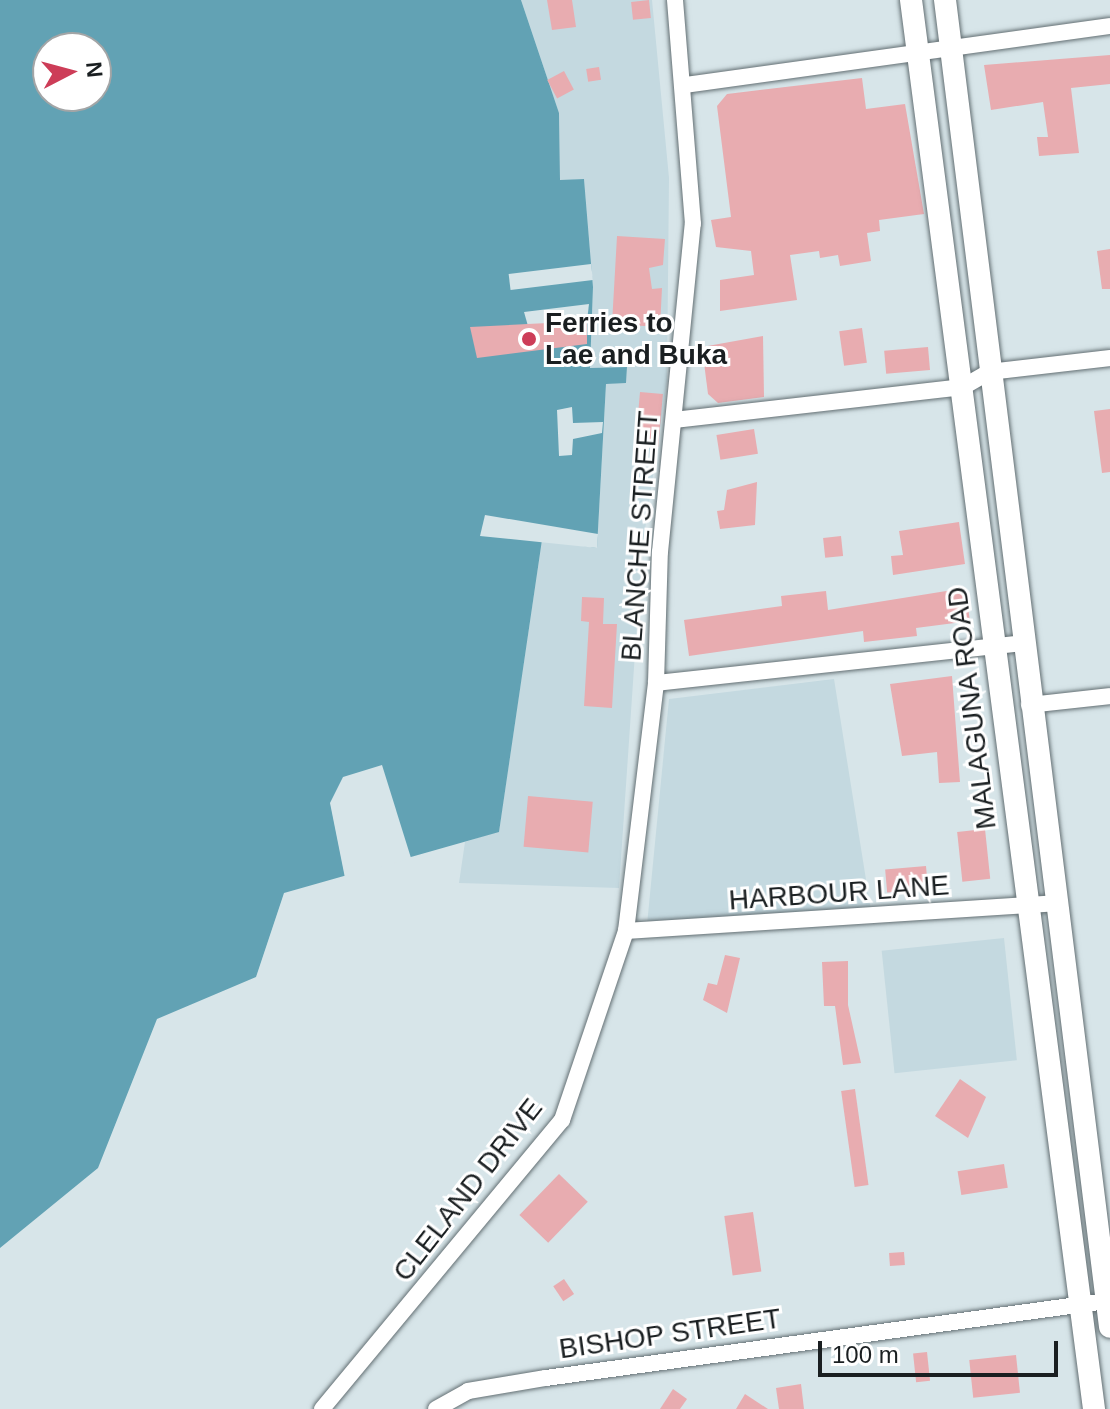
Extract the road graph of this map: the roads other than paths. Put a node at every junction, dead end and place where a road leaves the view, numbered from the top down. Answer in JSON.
{"nodes":[{"id":1,"x":675,"y":0,"type":"edge"},
{"id":2,"x":911,"y":0,"type":"edge"},
{"id":3,"x":945,"y":0,"type":"edge"},
{"id":4,"x":1110,"y":26,"type":"edge"},
{"id":5,"x":951,"y":47,"type":"junction"},
{"id":6,"x":917,"y":50,"type":"junction"},
{"id":7,"x":685,"y":85,"type":"junction"},
{"id":8,"x":1110,"y":358,"type":"edge"},
{"id":9,"x":989,"y":372,"type":"junction"},
{"id":10,"x":963,"y":387,"type":"junction"},
{"id":11,"x":674,"y":420,"type":"junction"},
{"id":12,"x":1022,"y":643,"type":"junction"},
{"id":13,"x":996,"y":646,"type":"junction"},
{"id":14,"x":656,"y":683,"type":"junction"},
{"id":15,"x":1110,"y":696,"type":"edge"},
{"id":16,"x":1029,"y":705,"type":"junction"},
{"id":17,"x":1055,"y":903,"type":"junction"},
{"id":18,"x":1025,"y":906,"type":"junction"},
{"id":19,"x":626,"y":931,"type":"junction"},
{"id":20,"x":1107,"y":1301,"type":"junction"},
{"id":21,"x":1079,"y":1305,"type":"junction"},
{"id":22,"x":1110,"y":1327,"type":"edge"},
{"id":23,"x":322,"y":1409,"type":"edge"},
{"id":24,"x":436,"y":1409,"type":"edge"},
{"id":25,"x":1094,"y":1409,"type":"edge"}],
"edges":[{"from":1,"to":7,"type":"street","name":"BLANCHE STREET"},
{"from":2,"to":6,"type":"street","name":"MALAGUNA ROAD"},
{"from":3,"to":5,"type":"street","name":"MALAGUNA ROAD"},
{"from":4,"to":5,"type":"street"},
{"from":5,"to":6,"type":"street"},
{"from":5,"to":9,"type":"street","name":"MALAGUNA ROAD"},
{"from":6,"to":7,"type":"street"},
{"from":6,"to":10,"type":"street","name":"MALAGUNA ROAD"},
{"from":7,"to":11,"type":"street","name":"BLANCHE STREET"},
{"from":8,"to":9,"type":"street"},
{"from":9,"to":10,"type":"street"},
{"from":9,"to":12,"type":"street","name":"MALAGUNA ROAD"},
{"from":10,"to":11,"type":"street"},
{"from":10,"to":13,"type":"street","name":"MALAGUNA ROAD"},
{"from":11,"to":14,"type":"street","name":"BLANCHE STREET"},
{"from":12,"to":13,"type":"street"},
{"from":12,"to":16,"type":"street","name":"MALAGUNA ROAD"},
{"from":13,"to":14,"type":"street"},
{"from":13,"to":18,"type":"street","name":"MALAGUNA ROAD"},
{"from":14,"to":19,"type":"street","name":"BLANCHE STREET"},
{"from":15,"to":16,"type":"street"},
{"from":16,"to":17,"type":"street","name":"MALAGUNA ROAD"},
{"from":17,"to":18,"type":"street","name":"HARBOUR LANE"},
{"from":17,"to":20,"type":"street","name":"MALAGUNA ROAD"},
{"from":18,"to":19,"type":"street","name":"HARBOUR LANE"},
{"from":18,"to":21,"type":"street","name":"MALAGUNA ROAD"},
{"from":19,"to":23,"type":"street","name":"CLELAND DRIVE"},
{"from":20,"to":21,"type":"street","name":"BISHOP STREET"},
{"from":20,"to":22,"type":"street","name":"MALAGUNA ROAD"},
{"from":21,"to":24,"type":"street","name":"BISHOP STREET"},
{"from":21,"to":25,"type":"street","name":"MALAGUNA ROAD"}]}
